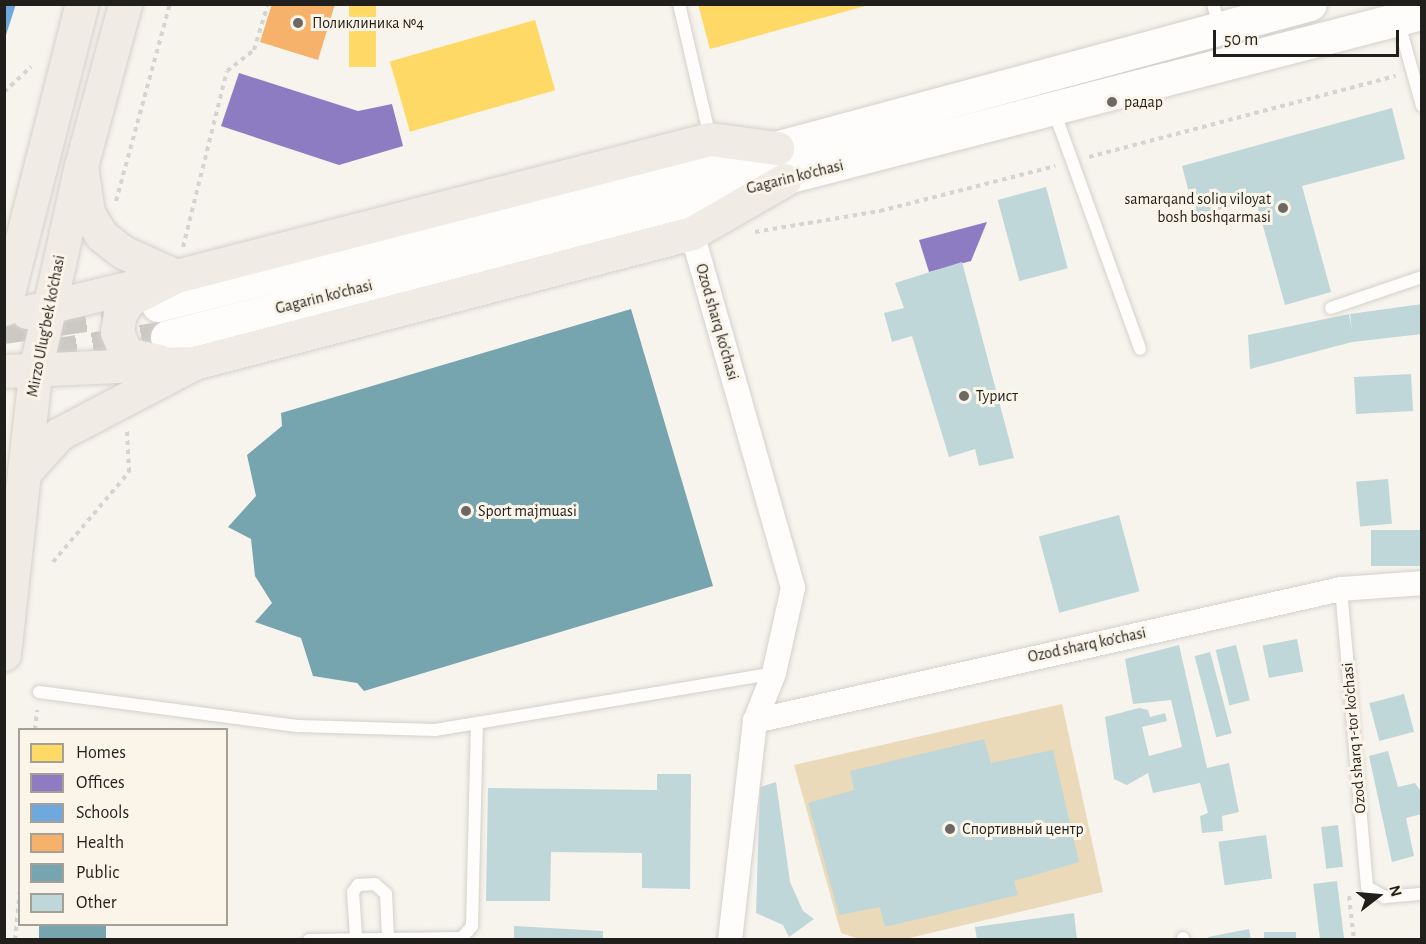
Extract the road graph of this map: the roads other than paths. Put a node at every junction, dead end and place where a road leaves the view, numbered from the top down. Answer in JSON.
{"nodes":[{"id":1,"x":82,"y":4,"type":"edge"},
{"id":2,"x":125,"y":4,"type":"edge"},
{"id":3,"x":679,"y":4,"type":"edge"},
{"id":4,"x":1310,"y":4,"type":"edge"},
{"id":5,"x":1216,"y":16,"type":"edge"},
{"id":6,"x":1410,"y":16,"type":"edge"},
{"id":7,"x":1422,"y":106,"type":"edge"},
{"id":8,"x":1054,"y":111,"type":"junction"},
{"id":9,"x":713,"y":152,"type":"junction"},
{"id":10,"x":81,"y":166,"type":"junction"},
{"id":11,"x":784,"y":180,"type":"junction"},
{"id":12,"x":36,"y":183,"type":"junction"},
{"id":13,"x":4,"y":218,"type":"edge"},
{"id":14,"x":692,"y":233,"type":"junction"},
{"id":15,"x":179,"y":265,"type":"junction"},
{"id":16,"x":1422,"y":277,"type":"edge"},
{"id":17,"x":158,"y":304,"type":"tunnel mouth"},
{"id":18,"x":1331,"y":308,"type":"dead end"},
{"id":19,"x":4,"y":311,"type":"edge"},
{"id":20,"x":46,"y":311,"type":"junction"},
{"id":21,"x":167,"y":337,"type":"tunnel mouth"},
{"id":22,"x":1140,"y":349,"type":"dead end"},
{"id":23,"x":194,"y":363,"type":"junction"},
{"id":24,"x":20,"y":371,"type":"edge"},
{"id":25,"x":24,"y":473,"type":"junction"},
{"id":26,"x":1422,"y":583,"type":"edge"},
{"id":27,"x":1341,"y":589,"type":"junction"},
{"id":28,"x":4,"y":654,"type":"edge"},
{"id":29,"x":774,"y":673,"type":"junction"},
{"id":30,"x":39,"y":692,"type":"dead end"},
{"id":31,"x":755,"y":721,"type":"junction"},
{"id":32,"x":477,"y":723,"type":"junction"},
{"id":33,"x":1422,"y":894,"type":"edge"},
{"id":34,"x":356,"y":936,"type":"junction"},
{"id":35,"x":388,"y":937,"type":"junction"},
{"id":36,"x":309,"y":939,"type":"edge"},
{"id":37,"x":462,"y":939,"type":"edge"},
{"id":38,"x":730,"y":939,"type":"edge"}],
"edges":[{"from":1,"to":12,"type":"main road"},
{"from":2,"to":10,"type":"main road","name":"Mirzo Ulug'bek ko'chasi"},
{"from":3,"to":9,"type":"lane"},
{"from":4,"to":5,"type":"main road","name":"Gagarin ko'chasi"},
{"from":5,"to":9,"type":"main road","name":"Gagarin ko'chasi"},
{"from":6,"to":7,"type":"lane"},
{"from":6,"to":8,"type":"main road","name":"Gagarin ko'chasi"},
{"from":8,"to":11,"type":"main road","name":"Gagarin ko'chasi"},
{"from":8,"to":22,"type":"lane"},
{"from":9,"to":15,"type":"main road"},
{"from":9,"to":17,"type":"main road","name":"Gagarin ko'chasi"},
{"from":10,"to":15,"type":"main road"},
{"from":10,"to":20,"type":"main road","name":"Mirzo Ulug'bek ko'chasi"},
{"from":11,"to":14,"type":"main road"},
{"from":11,"to":21,"type":"main road","name":"Gagarin ko'chasi"},
{"from":12,"to":13,"type":"main road"},
{"from":12,"to":19,"type":"main road"},
{"from":14,"to":23,"type":"main road"},
{"from":14,"to":29,"type":"street","name":"Ozod sharq ko'chasi"},
{"from":15,"to":20,"type":"main road"},
{"from":15,"to":23,"type":"main road"},
{"from":16,"to":18,"type":"lane"},
{"from":19,"to":20,"type":"main road"},
{"from":20,"to":24,"type":"main road","name":"Mirzo Ulug'bek ko'chasi"},
{"from":23,"to":24,"type":"main road"},
{"from":23,"to":25,"type":"main road"},
{"from":24,"to":25,"type":"main road","name":"Mirzo Ulug'bek ko'chasi"},
{"from":25,"to":28,"type":"main road","name":"Mirzo Ulug'bek ko'chasi"},
{"from":26,"to":27,"type":"street","name":"Ozod sharq ko'chasi"},
{"from":27,"to":31,"type":"street","name":"Ozod sharq ko'chasi"},
{"from":27,"to":33,"type":"lane","name":"Ozod sharq 1-tor ko'chasi"},
{"from":29,"to":31,"type":"street","name":"Ozod sharq ko'chasi"},
{"from":29,"to":32,"type":"lane"},
{"from":30,"to":32,"type":"lane"},
{"from":31,"to":38,"type":"street","name":"Ozod sharq ko'chasi"},
{"from":32,"to":37,"type":"lane"},
{"from":34,"to":35,"type":"lane"},
{"from":34,"to":35,"type":"lane"},
{"from":34,"to":36,"type":"lane"},
{"from":35,"to":37,"type":"lane"}]}
